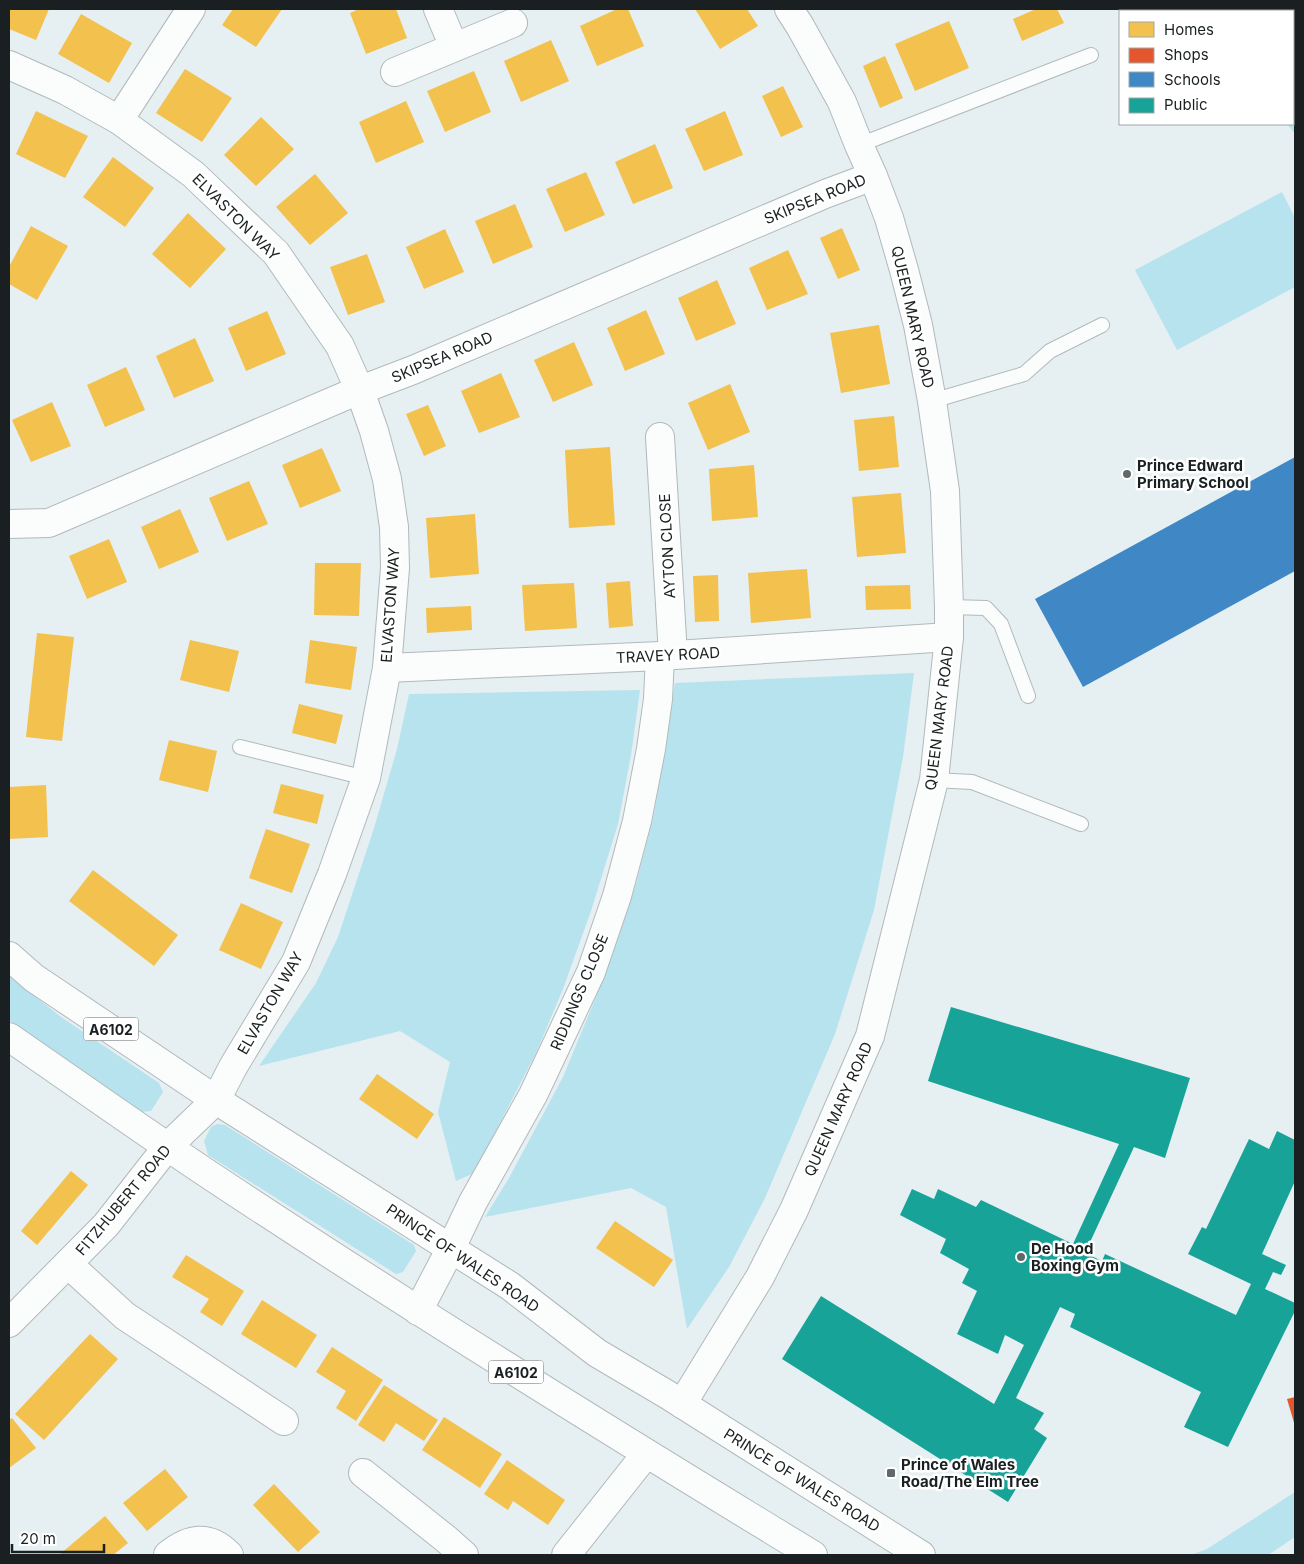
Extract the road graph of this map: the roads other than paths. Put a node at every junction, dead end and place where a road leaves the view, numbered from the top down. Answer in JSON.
{"nodes":[{"id":1,"x":191,"y":9,"type":"edge"},
{"id":2,"x":438,"y":9,"type":"edge"},
{"id":3,"x":789,"y":9,"type":"edge"},
{"id":4,"x":513,"y":22,"type":"dead end"},
{"id":5,"x":454,"y":47,"type":"junction"},
{"id":6,"x":1092,"y":55,"type":"dead end"},
{"id":7,"x":11,"y":71,"type":"edge"},
{"id":8,"x":395,"y":72,"type":"dead end"},
{"id":9,"x":119,"y":120,"type":"junction"},
{"id":10,"x":859,"y":145,"type":"junction"},
{"id":11,"x":873,"y":176,"type":"junction"},
{"id":12,"x":1102,"y":325,"type":"dead end"},
{"id":13,"x":360,"y":391,"type":"junction"},
{"id":14,"x":932,"y":401,"type":"junction"},
{"id":15,"x":660,"y":437,"type":"dead end"},
{"id":16,"x":9,"y":524,"type":"edge"},
{"id":17,"x":949,"y":607,"type":"junction"},
{"id":18,"x":949,"y":637,"type":"junction"},
{"id":19,"x":666,"y":656,"type":"junction"},
{"id":20,"x":387,"y":668,"type":"junction"},
{"id":21,"x":1028,"y":696,"type":"dead end"},
{"id":22,"x":240,"y":747,"type":"dead end"},
{"id":23,"x":366,"y":778,"type":"junction"},
{"id":24,"x":934,"y":780,"type":"junction"},
{"id":25,"x":1080,"y":824,"type":"dead end"},
{"id":26,"x":9,"y":956,"type":"edge"},
{"id":27,"x":9,"y":1037,"type":"edge"},
{"id":28,"x":216,"y":1100,"type":"junction"},
{"id":29,"x":167,"y":1147,"type":"junction"},
{"id":30,"x":451,"y":1248,"type":"junction"},
{"id":31,"x":68,"y":1264,"type":"junction"},
{"id":32,"x":418,"y":1310,"type":"junction"},
{"id":33,"x":9,"y":1324,"type":"edge"},
{"id":34,"x":682,"y":1404,"type":"junction"},
{"id":35,"x":284,"y":1421,"type":"dead end"},
{"id":36,"x":646,"y":1454,"type":"junction"},
{"id":37,"x":363,"y":1473,"type":"dead end"},
{"id":38,"x":168,"y":1555,"type":"edge"},
{"id":39,"x":229,"y":1555,"type":"edge"},
{"id":40,"x":464,"y":1555,"type":"edge"},
{"id":41,"x":566,"y":1555,"type":"edge"},
{"id":42,"x":813,"y":1555,"type":"edge"},
{"id":43,"x":920,"y":1555,"type":"edge"}],
"edges":[{"from":1,"to":9,"type":"main road"},
{"from":2,"to":5,"type":"main road"},
{"from":3,"to":10,"type":"main road","name":"QUEEN MARY ROAD"},
{"from":4,"to":5,"type":"main road"},
{"from":5,"to":8,"type":"main road"},
{"from":6,"to":10,"type":"lane"},
{"from":7,"to":9,"type":"main road","name":"ELVASTON WAY"},
{"from":9,"to":13,"type":"main road","name":"ELVASTON WAY"},
{"from":10,"to":11,"type":"main road","name":"QUEEN MARY ROAD"},
{"from":11,"to":13,"type":"main road","name":"SKIPSEA ROAD"},
{"from":11,"to":14,"type":"main road","name":"QUEEN MARY ROAD"},
{"from":12,"to":14,"type":"lane"},
{"from":13,"to":16,"type":"main road","name":"SKIPSEA ROAD"},
{"from":13,"to":20,"type":"main road","name":"ELVASTON WAY"},
{"from":14,"to":17,"type":"main road","name":"QUEEN MARY ROAD"},
{"from":15,"to":19,"type":"main road","name":"AYTON CLOSE"},
{"from":17,"to":18,"type":"main road","name":"QUEEN MARY ROAD"},
{"from":17,"to":21,"type":"lane"},
{"from":18,"to":19,"type":"main road","name":"TRAVEY ROAD"},
{"from":18,"to":24,"type":"main road","name":"QUEEN MARY ROAD"},
{"from":19,"to":20,"type":"main road","name":"TRAVEY ROAD"},
{"from":19,"to":30,"type":"main road","name":"RIDDINGS CLOSE"},
{"from":20,"to":23,"type":"main road","name":"ELVASTON WAY"},
{"from":22,"to":23,"type":"lane"},
{"from":23,"to":28,"type":"main road","name":"ELVASTON WAY"},
{"from":24,"to":25,"type":"lane"},
{"from":24,"to":34,"type":"main road","name":"QUEEN MARY ROAD"},
{"from":26,"to":28,"type":"main road","name":"PRINCE OF WALES ROAD","number":"A6102"},
{"from":27,"to":29,"type":"main road","number":"A6102"},
{"from":28,"to":29,"type":"main road","name":"FITZHUBERT ROAD"},
{"from":28,"to":30,"type":"main road","name":"PRINCE OF WALES ROAD","number":"A6102"},
{"from":29,"to":31,"type":"main road","name":"FITZHUBERT ROAD"},
{"from":29,"to":32,"type":"main road","number":"A6102"},
{"from":30,"to":32,"type":"main road","name":"RIDDINGS CLOSE"},
{"from":30,"to":34,"type":"main road","name":"PRINCE OF WALES ROAD","number":"A6102"},
{"from":31,"to":33,"type":"main road","name":"FITZHUBERT ROAD"},
{"from":31,"to":35,"type":"main road"},
{"from":32,"to":36,"type":"main road","number":"A6102"},
{"from":34,"to":43,"type":"main road","name":"PRINCE OF WALES ROAD","number":"A6102"},
{"from":36,"to":41,"type":"main road"},
{"from":36,"to":42,"type":"main road","number":"A6102"},
{"from":37,"to":40,"type":"main road"},
{"from":38,"to":39,"type":"main road"}]}
